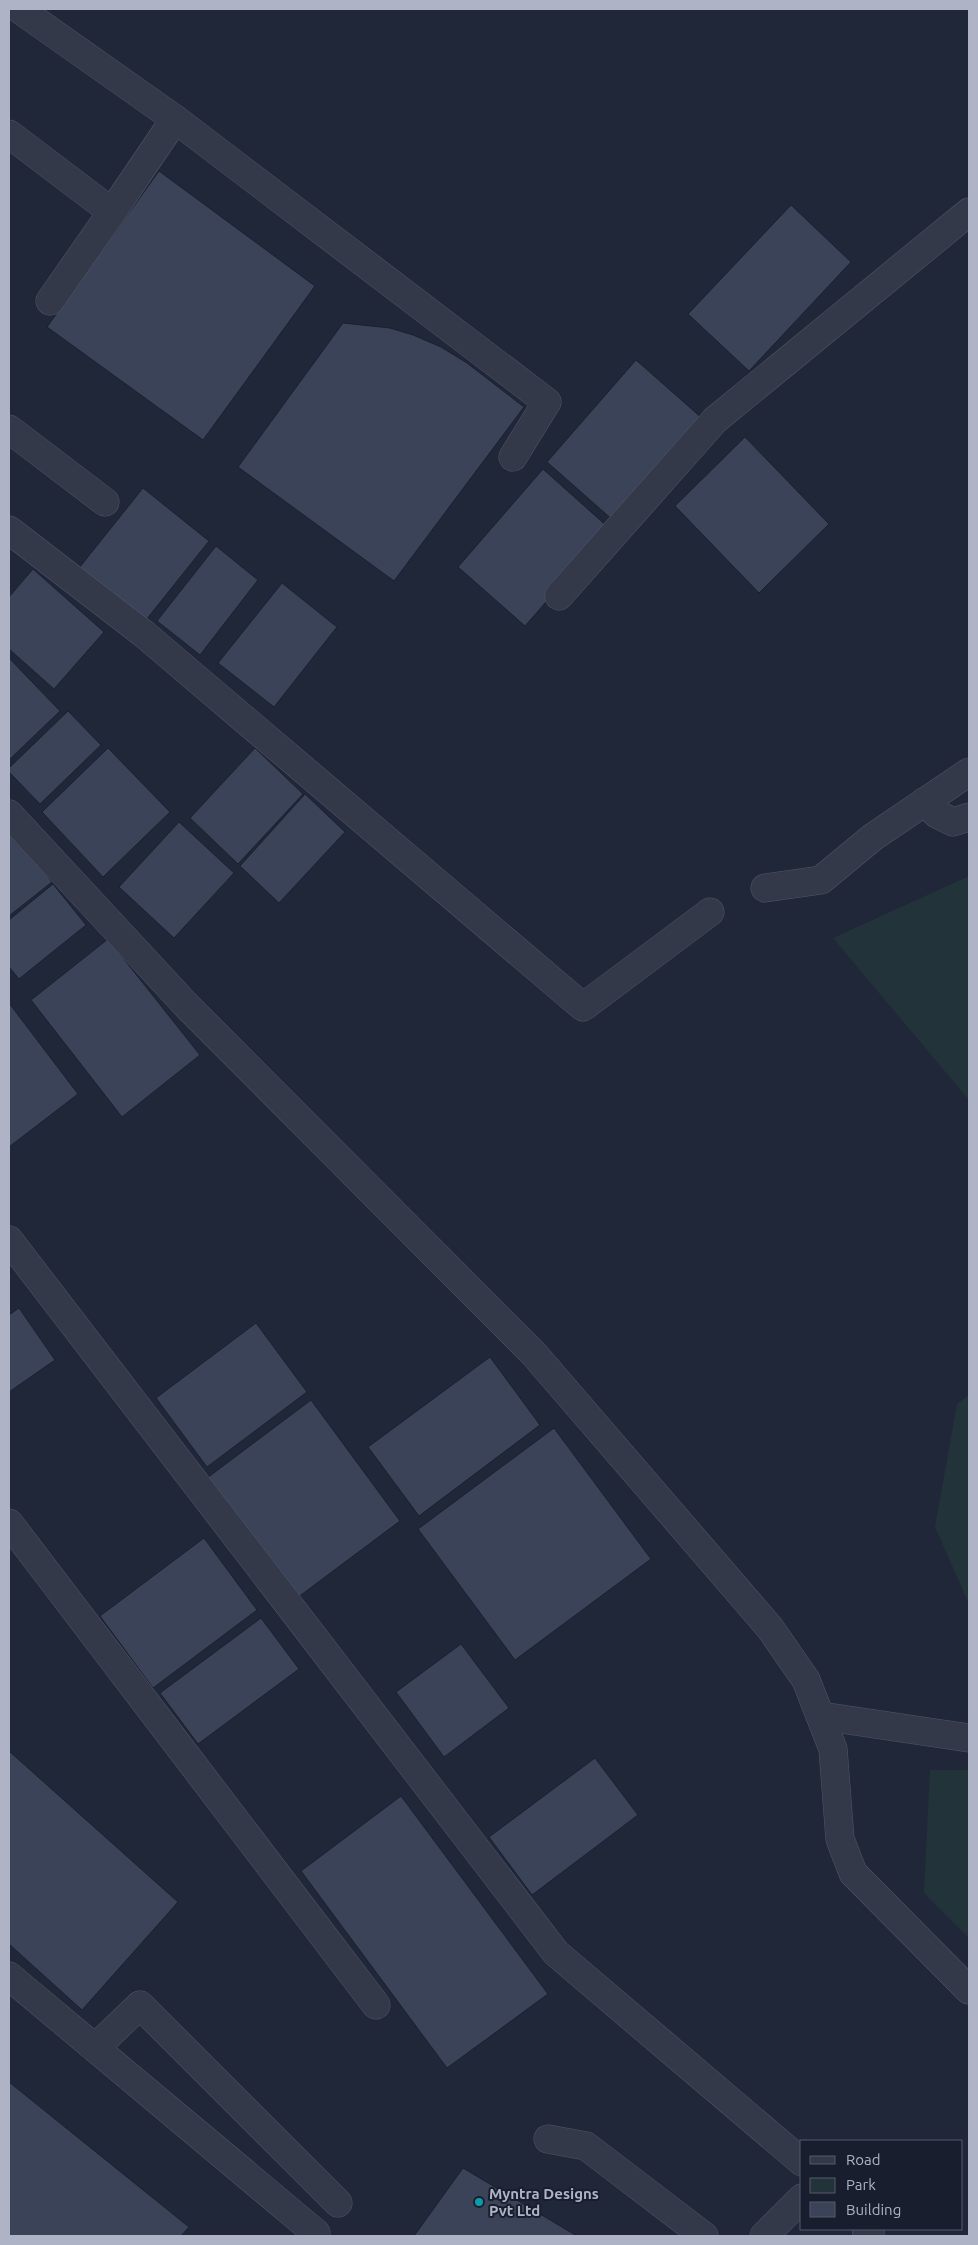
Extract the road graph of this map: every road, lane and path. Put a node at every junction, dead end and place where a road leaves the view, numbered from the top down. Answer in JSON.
{"nodes":[{"id":1,"x":19,"y":9,"type":"edge"},
{"id":2,"x":176,"y":119,"type":"junction"},
{"id":3,"x":9,"y":134,"type":"edge"},
{"id":4,"x":112,"y":212,"type":"junction"},
{"id":5,"x":969,"y":212,"type":"edge"},
{"id":6,"x":50,"y":301,"type":"dead end"},
{"id":7,"x":9,"y":429,"type":"edge"},
{"id":8,"x":513,"y":458,"type":"dead end"},
{"id":9,"x":105,"y":502,"type":"dead end"},
{"id":10,"x":9,"y":530,"type":"edge"},
{"id":11,"x":560,"y":596,"type":"dead end"},
{"id":12,"x":969,"y":772,"type":"edge"},
{"id":13,"x":924,"y":802,"type":"junction"},
{"id":14,"x":9,"y":814,"type":"edge"},
{"id":15,"x":969,"y":817,"type":"edge"},
{"id":16,"x":765,"y":888,"type":"dead end"},
{"id":17,"x":710,"y":912,"type":"dead end"},
{"id":18,"x":9,"y":1240,"type":"edge"},
{"id":19,"x":9,"y":1523,"type":"edge"},
{"id":20,"x":821,"y":1716,"type":"junction"},
{"id":21,"x":969,"y":1738,"type":"edge"},
{"id":22,"x":9,"y":1976,"type":"edge"},
{"id":23,"x":969,"y":1990,"type":"edge"},
{"id":24,"x":376,"y":2005,"type":"dead end"},
{"id":25,"x":95,"y":2048,"type":"junction"},
{"id":26,"x":548,"y":2139,"type":"dead end"},
{"id":27,"x":800,"y":2160,"type":"edge"},
{"id":28,"x":800,"y":2200,"type":"edge"},
{"id":29,"x":338,"y":2203,"type":"dead end"},
{"id":30,"x":316,"y":2233,"type":"dead end"},
{"id":31,"x":704,"y":2236,"type":"edge"},
{"id":32,"x":764,"y":2236,"type":"edge"}],
"edges":[{"from":1,"to":2,"type":"street"},
{"from":2,"to":4,"type":"street"},
{"from":2,"to":8,"type":"street"},
{"from":3,"to":4,"type":"street"},
{"from":4,"to":6,"type":"street"},
{"from":5,"to":11,"type":"street"},
{"from":7,"to":9,"type":"street"},
{"from":10,"to":17,"type":"street"},
{"from":12,"to":13,"type":"street"},
{"from":13,"to":15,"type":"street"},
{"from":13,"to":16,"type":"street"},
{"from":14,"to":20,"type":"street"},
{"from":18,"to":27,"type":"street"},
{"from":19,"to":24,"type":"street"},
{"from":20,"to":21,"type":"street"},
{"from":20,"to":23,"type":"street"},
{"from":22,"to":25,"type":"street"},
{"from":25,"to":29,"type":"street"},
{"from":25,"to":30,"type":"street"},
{"from":26,"to":31,"type":"street"},
{"from":28,"to":32,"type":"street"}]}
